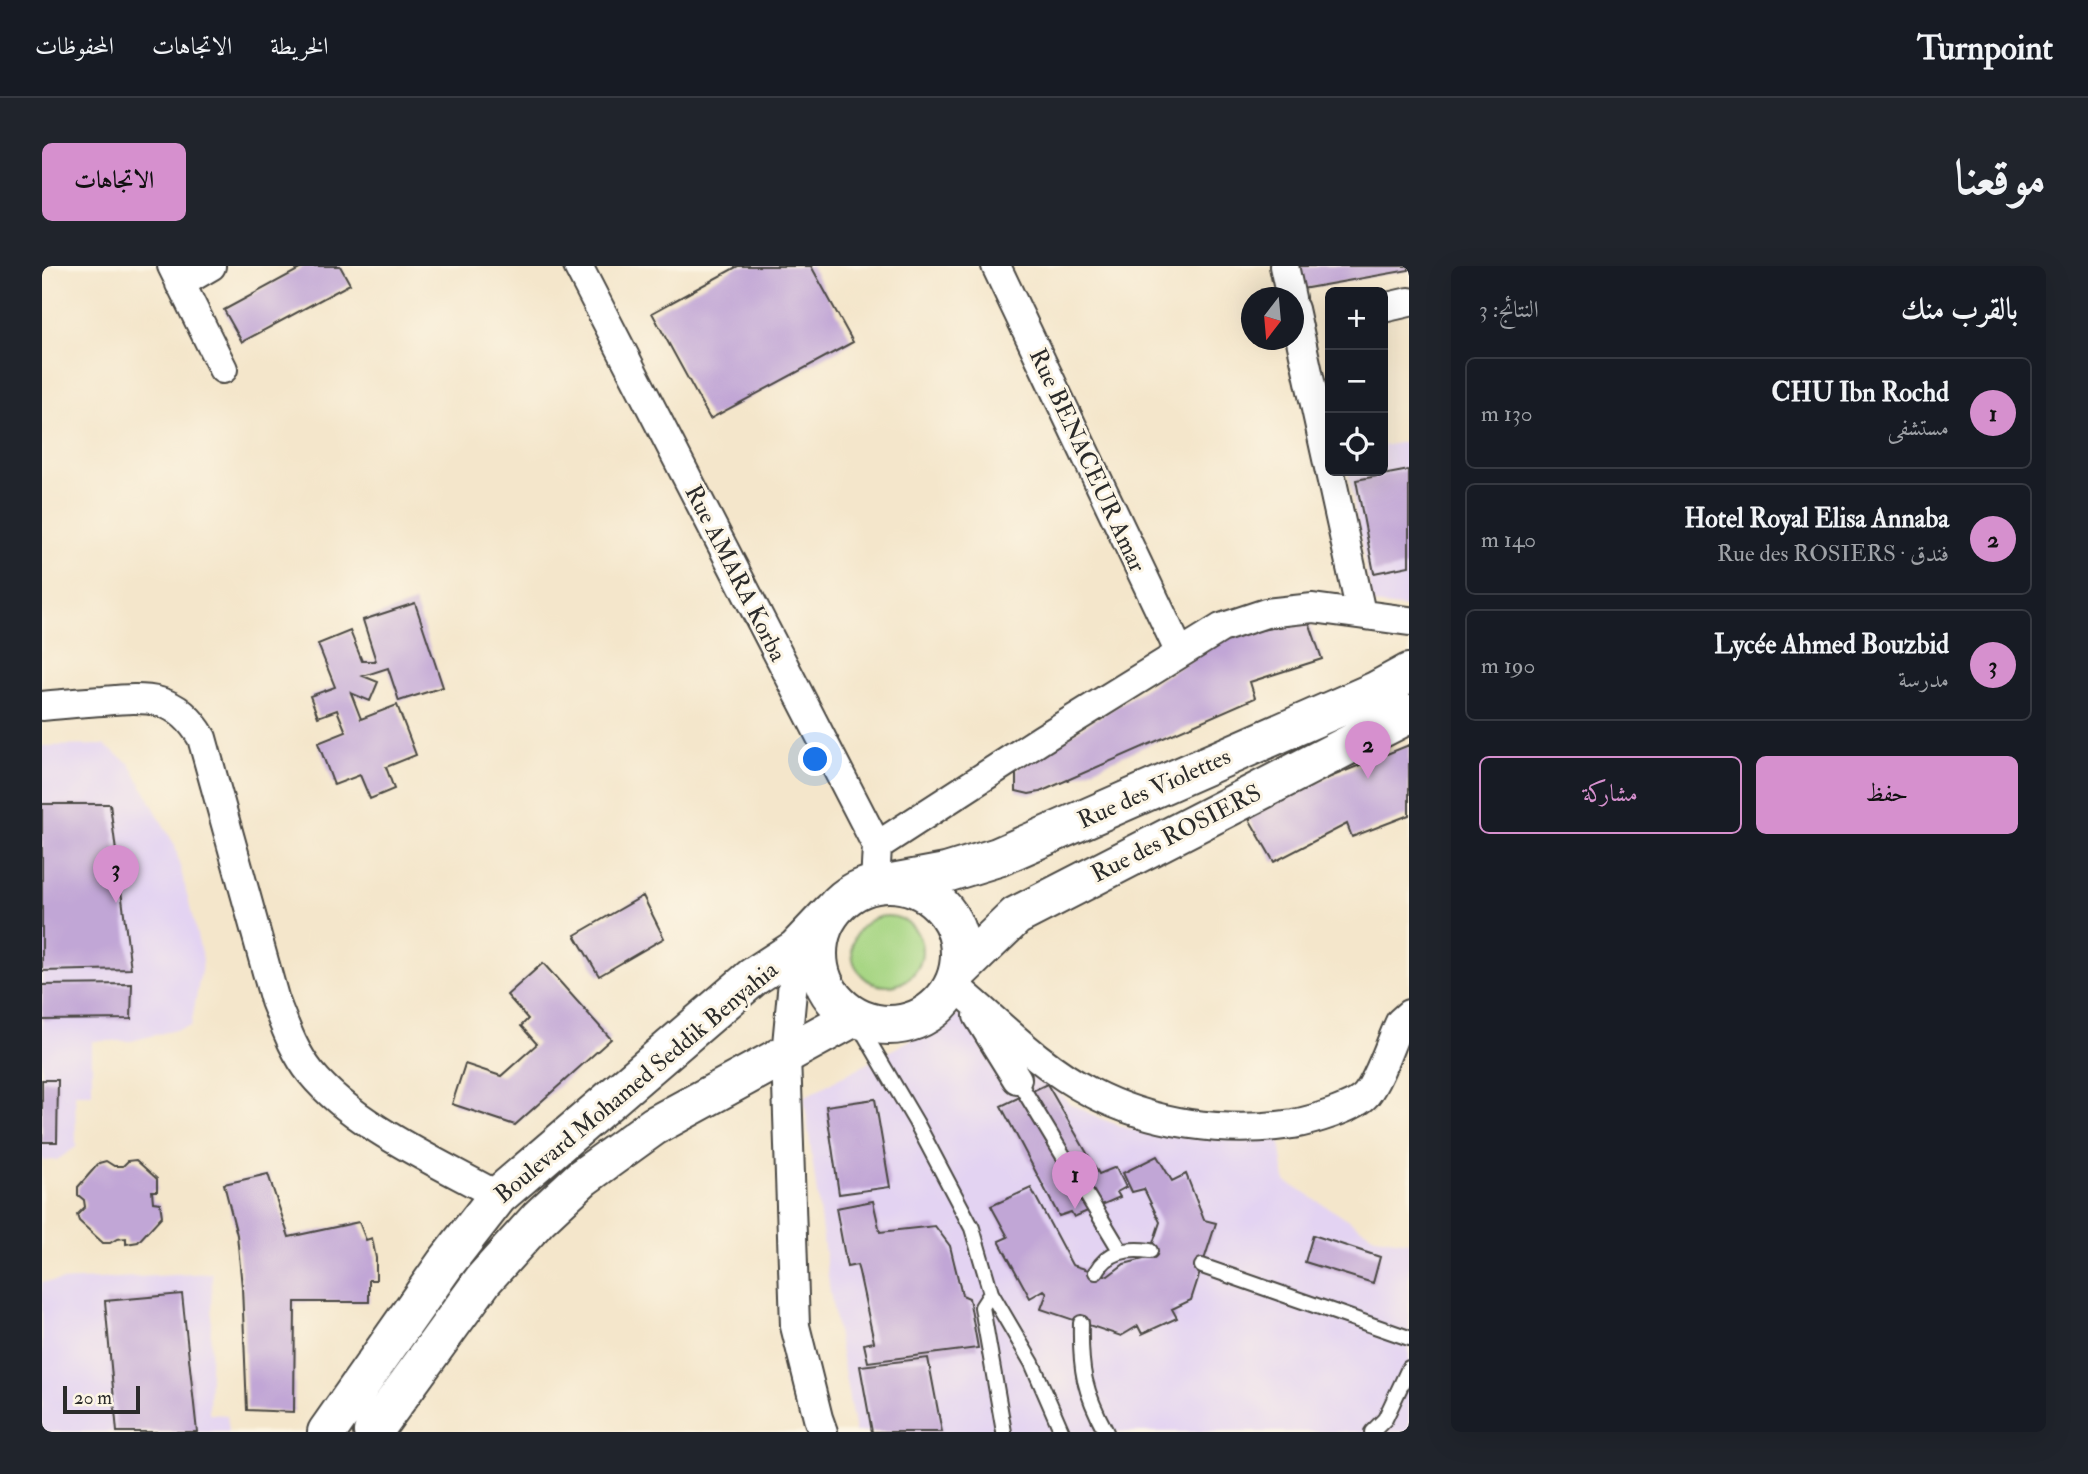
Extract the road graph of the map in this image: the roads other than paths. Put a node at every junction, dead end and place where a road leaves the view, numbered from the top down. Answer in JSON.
{"nodes":[{"id":1,"x":212,"y":266,"type":"edge"},
{"id":2,"x":578,"y":266,"type":"edge"},
{"id":3,"x":996,"y":266,"type":"edge"},
{"id":4,"x":1284,"y":266,"type":"edge"},
{"id":5,"x":176,"y":275,"type":"edge"},
{"id":6,"x":1289,"y":287,"type":"edge"},
{"id":7,"x":1409,"y":302,"type":"edge"},
{"id":8,"x":1388,"y":307,"type":"edge"},
{"id":9,"x":1302,"y":350,"type":"edge"},
{"id":10,"x":223,"y":369,"type":"dead end"},
{"id":11,"x":1361,"y":613,"type":"junction"},
{"id":12,"x":1409,"y":621,"type":"edge"},
{"id":13,"x":1181,"y":653,"type":"junction"},
{"id":14,"x":1409,"y":673,"type":"edge"},
{"id":15,"x":42,"y":706,"type":"edge"},
{"id":16,"x":1409,"y":714,"type":"edge"},
{"id":17,"x":877,"y":846,"type":"junction"},
{"id":18,"x":884,"y":884,"type":"junction"},
{"id":19,"x":831,"y":912,"type":"junction"},
{"id":20,"x":796,"y":949,"type":"junction"},
{"id":21,"x":959,"y":983,"type":"junction"},
{"id":22,"x":1409,"y":1014,"type":"edge"},
{"id":23,"x":855,"y":1017,"type":"junction"},
{"id":24,"x":786,"y":1055,"type":"junction"},
{"id":25,"x":1017,"y":1079,"type":"joint"},
{"id":26,"x":498,"y":1196,"type":"junction"},
{"id":27,"x":1120,"y":1250,"type":"junction"},
{"id":28,"x":1150,"y":1251,"type":"dead end"},
{"id":29,"x":1202,"y":1266,"type":"dead end"},
{"id":30,"x":1096,"y":1272,"type":"dead end"},
{"id":31,"x":991,"y":1293,"type":"junction"},
{"id":32,"x":1081,"y":1323,"type":"dead end"},
{"id":33,"x":1409,"y":1338,"type":"edge"},
{"id":34,"x":1409,"y":1368,"type":"edge"},
{"id":35,"x":327,"y":1432,"type":"edge"},
{"id":36,"x":373,"y":1432,"type":"edge"},
{"id":37,"x":823,"y":1432,"type":"edge"},
{"id":38,"x":1004,"y":1432,"type":"edge"},
{"id":39,"x":1062,"y":1432,"type":"edge"},
{"id":40,"x":1106,"y":1432,"type":"edge"},
{"id":41,"x":1372,"y":1432,"type":"edge"}],
"edges":[{"from":1,"to":5,"type":"street"},
{"from":2,"to":17,"type":"street","name":"Rue AMARA Korba"},
{"from":3,"to":13,"type":"street","name":"Rue BENACEUR Amar"},
{"from":4,"to":6,"type":"street"},
{"from":5,"to":10,"type":"street"},
{"from":7,"to":8,"type":"street"},
{"from":9,"to":11,"type":"street"},
{"from":11,"to":12,"type":"street"},
{"from":11,"to":13,"type":"street"},
{"from":13,"to":17,"type":"street"},
{"from":14,"to":18,"type":"main road","name":"Rue des Violettes"},
{"from":15,"to":26,"type":"street"},
{"from":16,"to":21,"type":"main road","name":"Rue des ROSIERS"},
{"from":17,"to":18,"type":"street"},
{"from":18,"to":19,"type":"main road"},
{"from":18,"to":21,"type":"main road"},
{"from":19,"to":20,"type":"main road","name":"Boulevard Mohamed Seddik Benyahia"},
{"from":19,"to":23,"type":"main road"},
{"from":20,"to":24,"type":"street"},
{"from":20,"to":26,"type":"main road","name":"Boulevard Mohamed Seddik Benyahia"},
{"from":21,"to":22,"type":"street"},
{"from":21,"to":23,"type":"main road"},
{"from":21,"to":25,"type":"street"},
{"from":23,"to":24,"type":"main road","name":"Boulevard Mohamed Seddik Benyahia"},
{"from":23,"to":31,"type":"lane"},
{"from":24,"to":36,"type":"main road","name":"Boulevard Mohamed Seddik Benyahia"},
{"from":24,"to":37,"type":"street"},
{"from":25,"to":27,"type":"lane"},
{"from":26,"to":35,"type":"main road","name":"Boulevard Mohamed Seddik Benyahia"},
{"from":27,"to":28,"type":"lane"},
{"from":27,"to":30,"type":"lane"},
{"from":29,"to":33,"type":"lane"},
{"from":31,"to":38,"type":"lane"},
{"from":31,"to":39,"type":"lane"},
{"from":32,"to":40,"type":"lane"},
{"from":34,"to":41,"type":"lane"}]}
